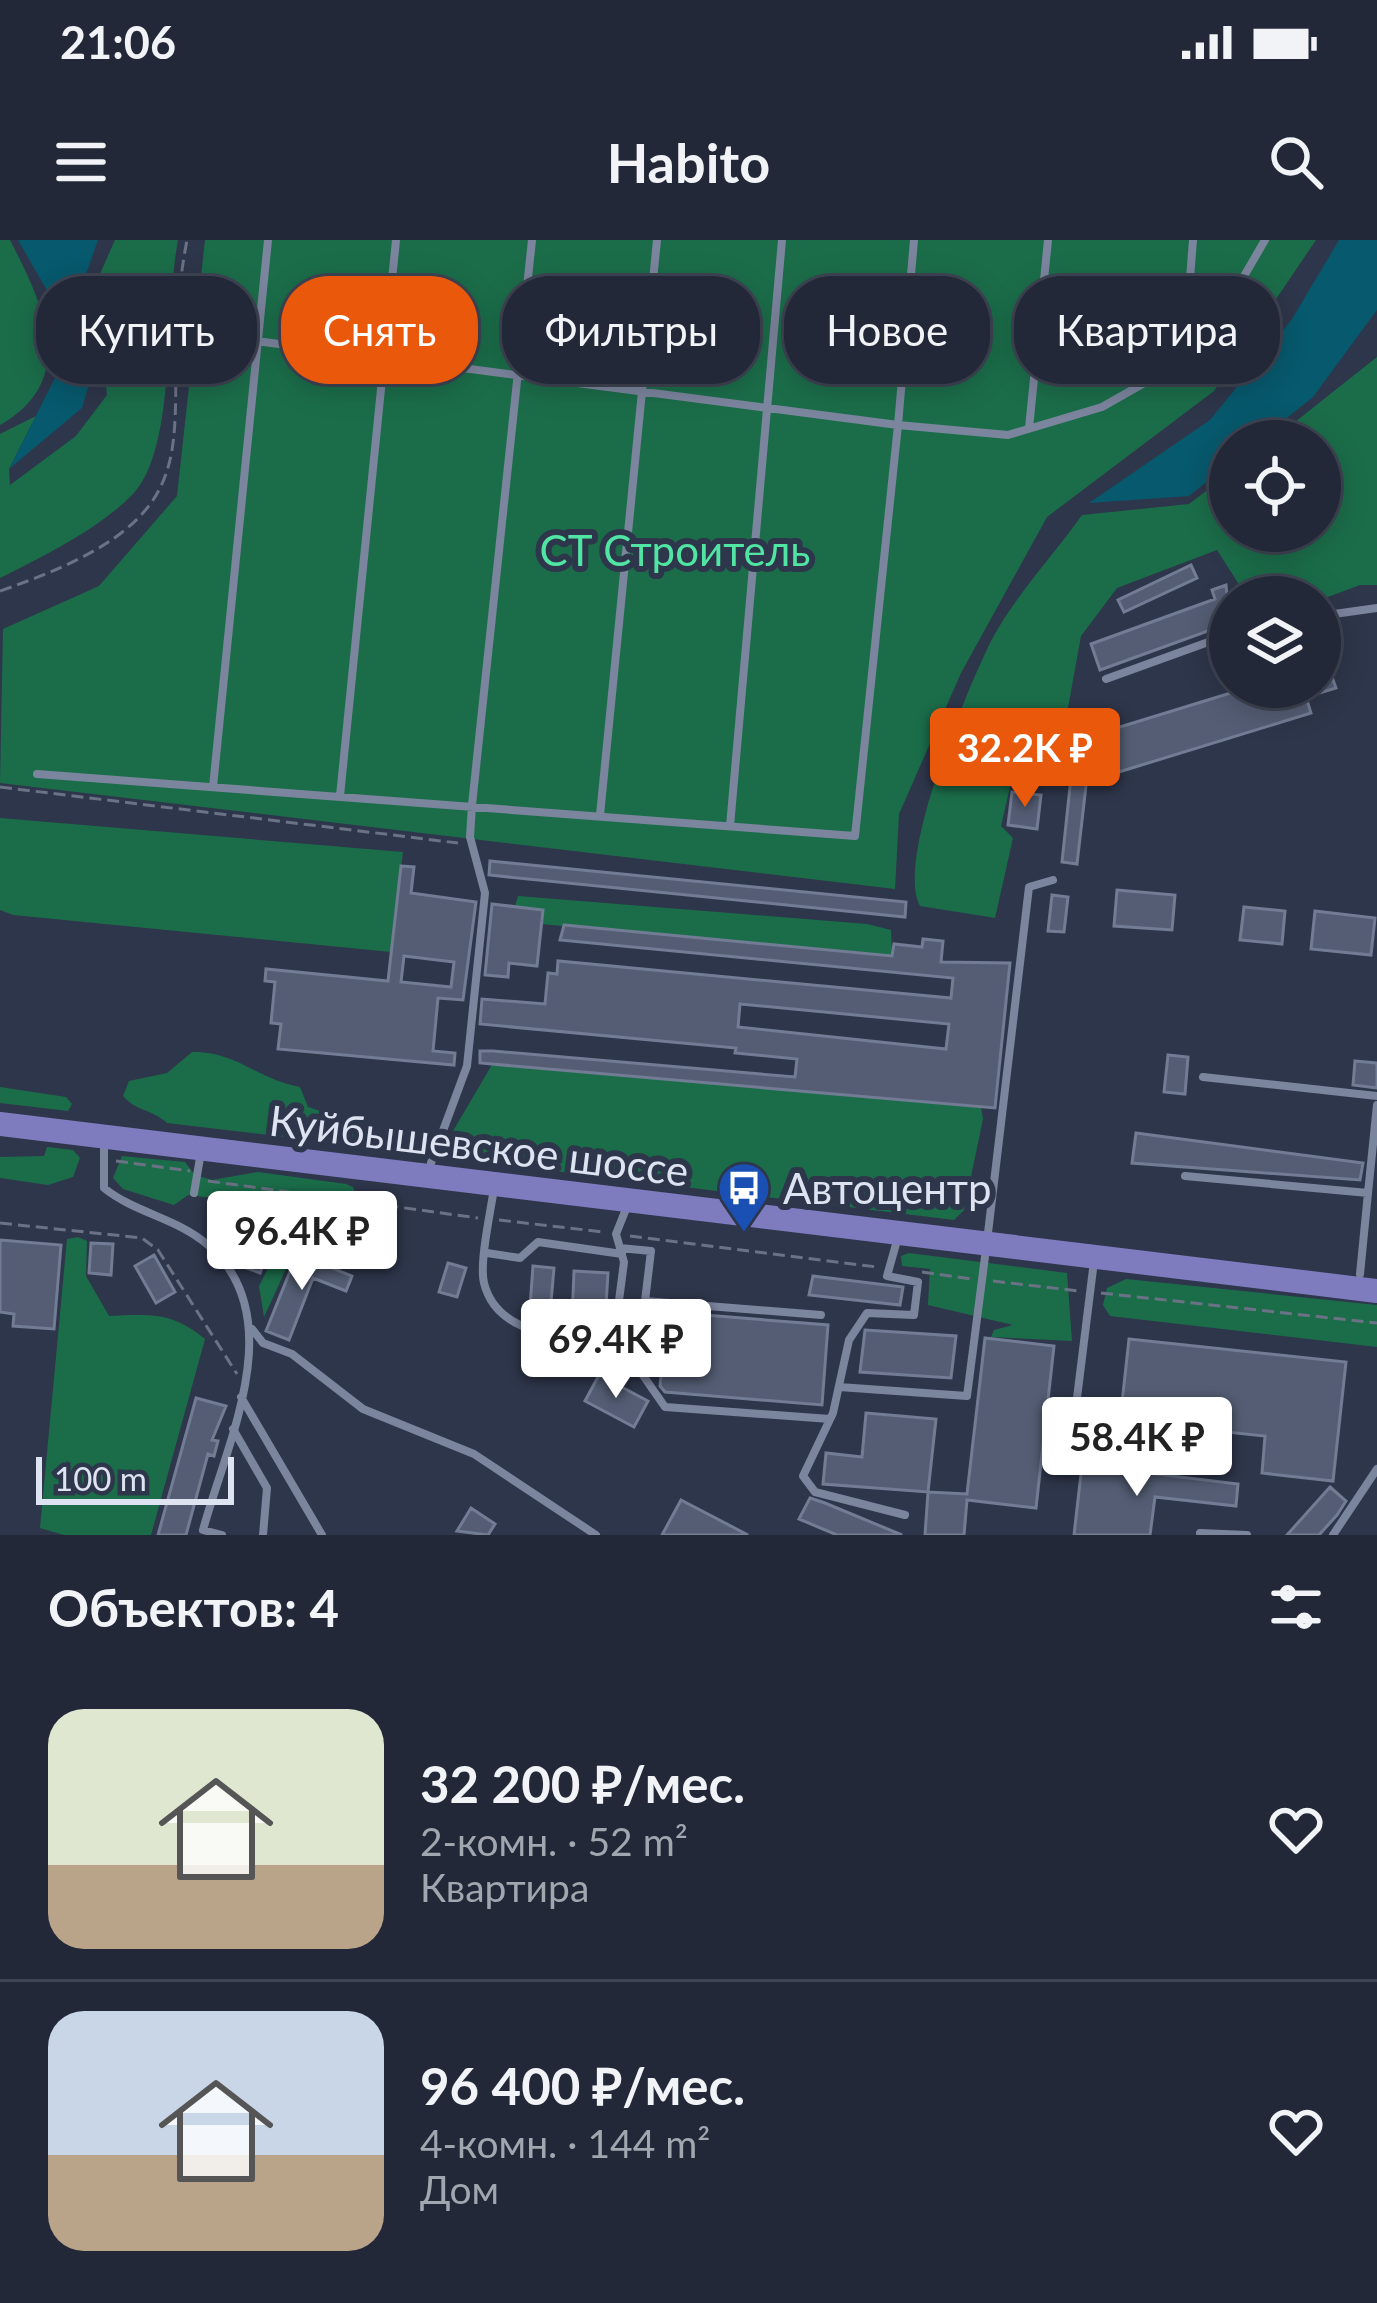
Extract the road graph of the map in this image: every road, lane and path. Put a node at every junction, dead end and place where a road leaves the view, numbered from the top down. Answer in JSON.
{"nodes":[{"id":1,"x":187,"y":240,"type":"edge"},
{"id":2,"x":268,"y":240,"type":"edge"},
{"id":3,"x":396,"y":240,"type":"edge"},
{"id":4,"x":532,"y":240,"type":"edge"},
{"id":5,"x":657,"y":240,"type":"edge"},
{"id":6,"x":782,"y":240,"type":"edge"},
{"id":7,"x":914,"y":240,"type":"edge"},
{"id":8,"x":1048,"y":240,"type":"edge"},
{"id":9,"x":1193,"y":240,"type":"edge"},
{"id":10,"x":1265,"y":240,"type":"edge"},
{"id":11,"x":393,"y":276,"type":"edge"},
{"id":12,"x":528,"y":276,"type":"edge"},
{"id":13,"x":1190,"y":276,"type":"edge"},
{"id":14,"x":1244,"y":276,"type":"edge"},
{"id":15,"x":257,"y":333,"type":"edge"},
{"id":16,"x":252,"y":384,"type":"edge"},
{"id":17,"x":382,"y":384,"type":"edge"},
{"id":18,"x":517,"y":384,"type":"edge"},
{"id":19,"x":577,"y":384,"type":"edge"},
{"id":20,"x":1139,"y":384,"type":"edge"},
{"id":21,"x":642,"y":395,"type":"junction"},
{"id":22,"x":767,"y":409,"type":"junction"},
{"id":23,"x":898,"y":425,"type":"junction"},
{"id":24,"x":1029,"y":428,"type":"junction"},
{"id":25,"x":0,"y":591,"type":"edge"},
{"id":26,"x":1377,"y":608,"type":"edge"},
{"id":27,"x":1341,"y":613,"type":"edge"},
{"id":28,"x":1209,"y":642,"type":"edge"},
{"id":29,"x":1106,"y":679,"type":"dead end"},
{"id":30,"x":37,"y":774,"type":"dead end"},
{"id":31,"x":0,"y":787,"type":"edge"},
{"id":32,"x":213,"y":787,"type":"junction"},
{"id":33,"x":340,"y":796,"type":"junction"},
{"id":34,"x":472,"y":805,"type":"junction"},
{"id":35,"x":600,"y":815,"type":"junction"},
{"id":36,"x":730,"y":826,"type":"junction"},
{"id":37,"x":472,"y":845,"type":"junction"},
{"id":38,"x":1053,"y":880,"type":"dead end"},
{"id":39,"x":1202,"y":1077,"type":"dead end"},
{"id":40,"x":1377,"y":1096,"type":"edge"},
{"id":41,"x":1377,"y":1105,"type":"edge"},
{"id":42,"x":0,"y":1110,"type":"edge"},
{"id":43,"x":0,"y":1124,"type":"edge"},
{"id":44,"x":103,"y":1149,"type":"junction"},
{"id":45,"x":200,"y":1163,"type":"junction"},
{"id":46,"x":431,"y":1163,"type":"junction"},
{"id":47,"x":1184,"y":1176,"type":"dead end"},
{"id":48,"x":494,"y":1187,"type":"junction"},
{"id":49,"x":194,"y":1193,"type":"dead end"},
{"id":50,"x":1368,"y":1193,"type":"junction"},
{"id":51,"x":628,"y":1203,"type":"junction"},
{"id":52,"x":490,"y":1219,"type":"junction"},
{"id":53,"x":0,"y":1223,"type":"edge"},
{"id":54,"x":616,"y":1234,"type":"junction"},
{"id":55,"x":898,"y":1235,"type":"junction"},
{"id":56,"x":987,"y":1240,"type":"junction"},
{"id":57,"x":621,"y":1251,"type":"junction"},
{"id":58,"x":487,"y":1253,"type":"junction"},
{"id":59,"x":1094,"y":1259,"type":"junction"},
{"id":60,"x":889,"y":1268,"type":"junction"},
{"id":61,"x":982,"y":1280,"type":"junction"},
{"id":62,"x":1371,"y":1280,"type":"edge"},
{"id":63,"x":1090,"y":1292,"type":"junction"},
{"id":64,"x":645,"y":1301,"type":"junction"},
{"id":65,"x":821,"y":1315,"type":"dead end"},
{"id":66,"x":1377,"y":1323,"type":"edge"},
{"id":67,"x":251,"y":1328,"type":"junction"},
{"id":68,"x":243,"y":1383,"type":"junction"},
{"id":69,"x":839,"y":1388,"type":"junction"},
{"id":70,"x":240,"y":1396,"type":"junction"},
{"id":71,"x":1075,"y":1414,"type":"dead end"},
{"id":72,"x":830,"y":1419,"type":"junction"},
{"id":73,"x":232,"y":1427,"type":"junction"},
{"id":74,"x":1377,"y":1469,"type":"edge"},
{"id":75,"x":905,"y":1515,"type":"dead end"},
{"id":76,"x":577,"y":1522,"type":"junction"},
{"id":77,"x":202,"y":1532,"type":"edge"},
{"id":78,"x":1200,"y":1533,"type":"edge"},
{"id":79,"x":222,"y":1535,"type":"edge"},
{"id":80,"x":263,"y":1535,"type":"edge"},
{"id":81,"x":322,"y":1535,"type":"edge"},
{"id":82,"x":573,"y":1535,"type":"edge"},
{"id":83,"x":596,"y":1535,"type":"edge"},
{"id":84,"x":1247,"y":1535,"type":"edge"},
{"id":85,"x":1333,"y":1535,"type":"edge"}],
"edges":[{"from":1,"to":25,"type":"path"},
{"from":2,"to":15,"type":"lane"},
{"from":3,"to":11,"type":"lane"},
{"from":4,"to":12,"type":"lane"},
{"from":5,"to":21,"type":"lane"},
{"from":6,"to":22,"type":"lane"},
{"from":7,"to":23,"type":"lane"},
{"from":8,"to":24,"type":"lane"},
{"from":9,"to":13,"type":"lane"},
{"from":10,"to":14,"type":"lane"},
{"from":16,"to":32,"type":"lane"},
{"from":17,"to":33,"type":"lane"},
{"from":18,"to":34,"type":"lane"},
{"from":19,"to":21,"type":"lane"},
{"from":20,"to":24,"type":"lane"},
{"from":21,"to":22,"type":"lane"},
{"from":21,"to":35,"type":"lane"},
{"from":22,"to":23,"type":"lane"},
{"from":22,"to":36,"type":"lane"},
{"from":23,"to":24,"type":"lane"},
{"from":23,"to":36,"type":"lane"},
{"from":26,"to":27,"type":"lane"},
{"from":28,"to":29,"type":"lane"},
{"from":30,"to":32,"type":"lane"},
{"from":31,"to":37,"type":"path"},
{"from":32,"to":33,"type":"lane"},
{"from":33,"to":34,"type":"lane"},
{"from":34,"to":35,"type":"lane"},
{"from":34,"to":37,"type":"lane"},
{"from":35,"to":36,"type":"lane"},
{"from":37,"to":46,"type":"lane"},
{"from":38,"to":56,"type":"lane"},
{"from":39,"to":40,"type":"lane"},
{"from":41,"to":50,"type":"lane"},
{"from":42,"to":46,"type":"main road","name":"Куйбышевское шоссе"},
{"from":43,"to":44,"type":"main road","name":"Куйбышевское шоссе"},
{"from":44,"to":45,"type":"main road","name":"Куйбышевское шоссе"},
{"from":44,"to":45,"type":"path"},
{"from":44,"to":67,"type":"lane"},
{"from":45,"to":48,"type":"main road","name":"Куйбышевское шоссе"},
{"from":45,"to":49,"type":"lane"},
{"from":45,"to":52,"type":"path"},
{"from":46,"to":56,"type":"main road","name":"Куйбышевское шоссе"},
{"from":47,"to":50,"type":"lane"},
{"from":48,"to":51,"type":"main road","name":"Куйбышевское шоссе"},
{"from":48,"to":52,"type":"lane"},
{"from":50,"to":62,"type":"lane"},
{"from":51,"to":54,"type":"lane"},
{"from":51,"to":55,"type":"main road","name":"Куйбышевское шоссе"},
{"from":52,"to":54,"type":"path"},
{"from":52,"to":58,"type":"lane"},
{"from":53,"to":68,"type":"path"},
{"from":54,"to":57,"type":"lane"},
{"from":54,"to":60,"type":"path"},
{"from":55,"to":56,"type":"main road","name":"Куйбышевское шоссе"},
{"from":55,"to":60,"type":"lane"},
{"from":56,"to":59,"type":"main road","name":"Куйбышевское шоссе"},
{"from":56,"to":61,"type":"lane"},
{"from":56,"to":62,"type":"main road","name":"Куйбышевское шоссе"},
{"from":57,"to":58,"type":"lane"},
{"from":57,"to":58,"type":"lane"},
{"from":57,"to":64,"type":"lane"},
{"from":59,"to":62,"type":"main road","name":"Куйбышевское шоссе"},
{"from":59,"to":63,"type":"lane"},
{"from":60,"to":61,"type":"path"},
{"from":60,"to":69,"type":"lane"},
{"from":61,"to":63,"type":"path"},
{"from":61,"to":69,"type":"lane"},
{"from":63,"to":66,"type":"path"},
{"from":63,"to":71,"type":"lane"},
{"from":64,"to":65,"type":"lane"},
{"from":64,"to":72,"type":"lane"},
{"from":67,"to":68,"type":"lane"},
{"from":67,"to":76,"type":"lane"},
{"from":68,"to":70,"type":"lane"},
{"from":69,"to":72,"type":"lane"},
{"from":70,"to":73,"type":"lane"},
{"from":70,"to":81,"type":"lane"},
{"from":72,"to":75,"type":"lane"},
{"from":73,"to":77,"type":"lane"},
{"from":73,"to":80,"type":"lane"},
{"from":74,"to":85,"type":"lane"},
{"from":76,"to":82,"type":"lane"},
{"from":76,"to":83,"type":"lane"},
{"from":77,"to":79,"type":"lane"},
{"from":78,"to":84,"type":"lane"}]}
